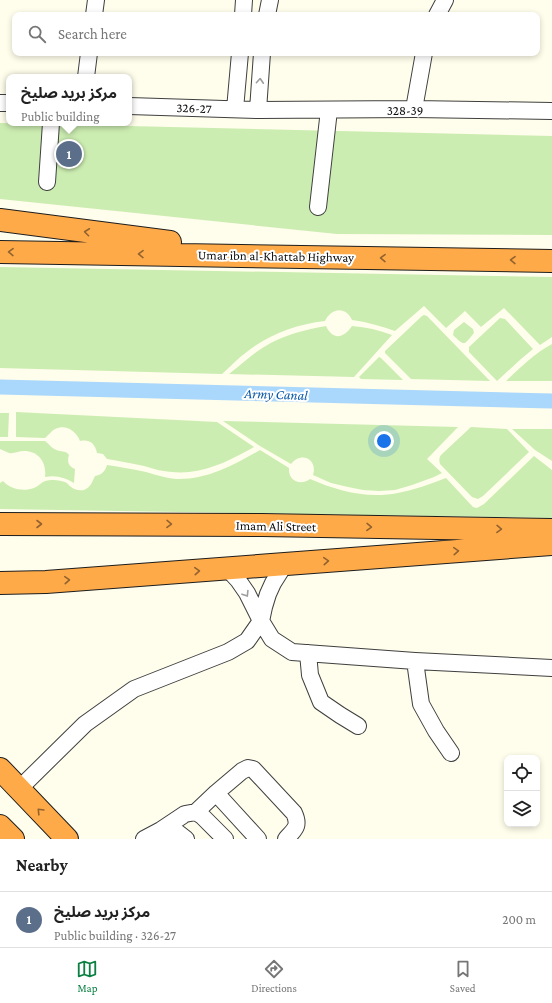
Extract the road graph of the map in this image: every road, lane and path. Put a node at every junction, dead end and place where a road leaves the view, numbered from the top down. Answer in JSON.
{"nodes":[{"id":1,"x":96,"y":0,"type":"edge"},
{"id":2,"x":244,"y":0,"type":"edge"},
{"id":3,"x":270,"y":0,"type":"edge"},
{"id":4,"x":445,"y":0,"type":"edge"},
{"id":5,"x":94,"y":12,"type":"edge"},
{"id":6,"x":242,"y":12,"type":"edge"},
{"id":7,"x":268,"y":12,"type":"edge"},
{"id":8,"x":439,"y":12,"type":"edge"},
{"id":9,"x":89,"y":56,"type":"edge"},
{"id":10,"x":240,"y":56,"type":"edge"},
{"id":11,"x":262,"y":56,"type":"edge"},
{"id":12,"x":423,"y":56,"type":"edge"},
{"id":13,"x":86,"y":74,"type":"edge"},
{"id":14,"x":132,"y":106,"type":"edge"},
{"id":15,"x":235,"y":109,"type":"junction"},
{"id":16,"x":414,"y":109,"type":"junction"},
{"id":17,"x":258,"y":110,"type":"junction"},
{"id":18,"x":329,"y":110,"type":"junction"},
{"id":19,"x":552,"y":111,"type":"edge"},
{"id":20,"x":51,"y":126,"type":"edge"},
{"id":21,"x":47,"y":182,"type":"dead end"},
{"id":22,"x":318,"y":207,"type":"dead end"},
{"id":23,"x":0,"y":220,"type":"edge"},
{"id":24,"x":0,"y":252,"type":"edge"},
{"id":25,"x":279,"y":256,"type":"junction"},
{"id":26,"x":552,"y":261,"type":"edge"},
{"id":27,"x":0,"y":524,"type":"edge"},
{"id":28,"x":552,"y":530,"type":"edge"},
{"id":29,"x":552,"y":544,"type":"edge"},
{"id":30,"x":285,"y":564,"type":"junction"},
{"id":31,"x":228,"y":568,"type":"junction"},
{"id":32,"x":46,"y":582,"type":"junction"},
{"id":33,"x":0,"y":583,"type":"edge"},
{"id":34,"x":0,"y":592,"type":"edge"},
{"id":35,"x":262,"y":621,"type":"junction"},
{"id":36,"x":308,"y":653,"type":"junction"},
{"id":37,"x":415,"y":661,"type":"junction"},
{"id":38,"x":552,"y":668,"type":"edge"},
{"id":39,"x":358,"y":726,"type":"dead end"},
{"id":40,"x":451,"y":753,"type":"dead end"},
{"id":41,"x":0,"y":769,"type":"edge"},
{"id":42,"x":19,"y":789,"type":"junction"},
{"id":43,"x":216,"y":792,"type":"junction"},
{"id":44,"x":196,"y":812,"type":"junction"},
{"id":45,"x":151,"y":835,"type":"edge"},
{"id":46,"x":68,"y":839,"type":"edge"},
{"id":47,"x":186,"y":839,"type":"edge"},
{"id":48,"x":225,"y":839,"type":"edge"},
{"id":49,"x":258,"y":839,"type":"edge"},
{"id":50,"x":286,"y":839,"type":"edge"}],
"edges":[{"from":1,"to":5,"type":"street"},
{"from":2,"to":6,"type":"street"},
{"from":3,"to":7,"type":"street"},
{"from":4,"to":8,"type":"street"},
{"from":9,"to":13,"type":"street"},
{"from":10,"to":15,"type":"street"},
{"from":17,"to":11,"type":"street","one_way":true},
{"from":12,"to":16,"type":"street"},
{"from":14,"to":15,"type":"street","name":"326-27"},
{"from":15,"to":17,"type":"street","name":"326-27"},
{"from":16,"to":18,"type":"street","name":"328-39"},
{"from":16,"to":19,"type":"street","name":"328-39"},
{"from":17,"to":18,"type":"street","name":"328-39"},
{"from":18,"to":22,"type":"street"},
{"from":20,"to":21,"type":"street"},
{"from":25,"to":23,"type":"highway","one_way":true},
{"from":25,"to":24,"type":"highway","name":"Umar ibn al-Khattab Highway","one_way":true},
{"from":26,"to":25,"type":"highway","name":"Umar ibn al-Khattab Highway","one_way":true},
{"from":27,"to":28,"type":"highway","name":"Imam Ali Street","one_way":true},
{"from":30,"to":29,"type":"highway","one_way":true},
{"from":30,"to":31,"type":"highway"},
{"from":30,"to":35,"type":"street"},
{"from":32,"to":31,"type":"highway","one_way":true},
{"from":31,"to":35,"type":"street","one_way":true},
{"from":32,"to":33,"type":"highway"},
{"from":32,"to":34,"type":"highway"},
{"from":35,"to":36,"type":"street"},
{"from":35,"to":42,"type":"street"},
{"from":36,"to":37,"type":"street"},
{"from":36,"to":39,"type":"street"},
{"from":37,"to":38,"type":"street"},
{"from":37,"to":40,"type":"street"},
{"from":41,"to":42,"type":"highway"},
{"from":46,"to":42,"type":"highway","one_way":true},
{"from":43,"to":44,"type":"street"},
{"from":43,"to":49,"type":"street"},
{"from":43,"to":50,"type":"street"},
{"from":44,"to":45,"type":"street"},
{"from":44,"to":48,"type":"street"},
{"from":45,"to":47,"type":"street"}]}
